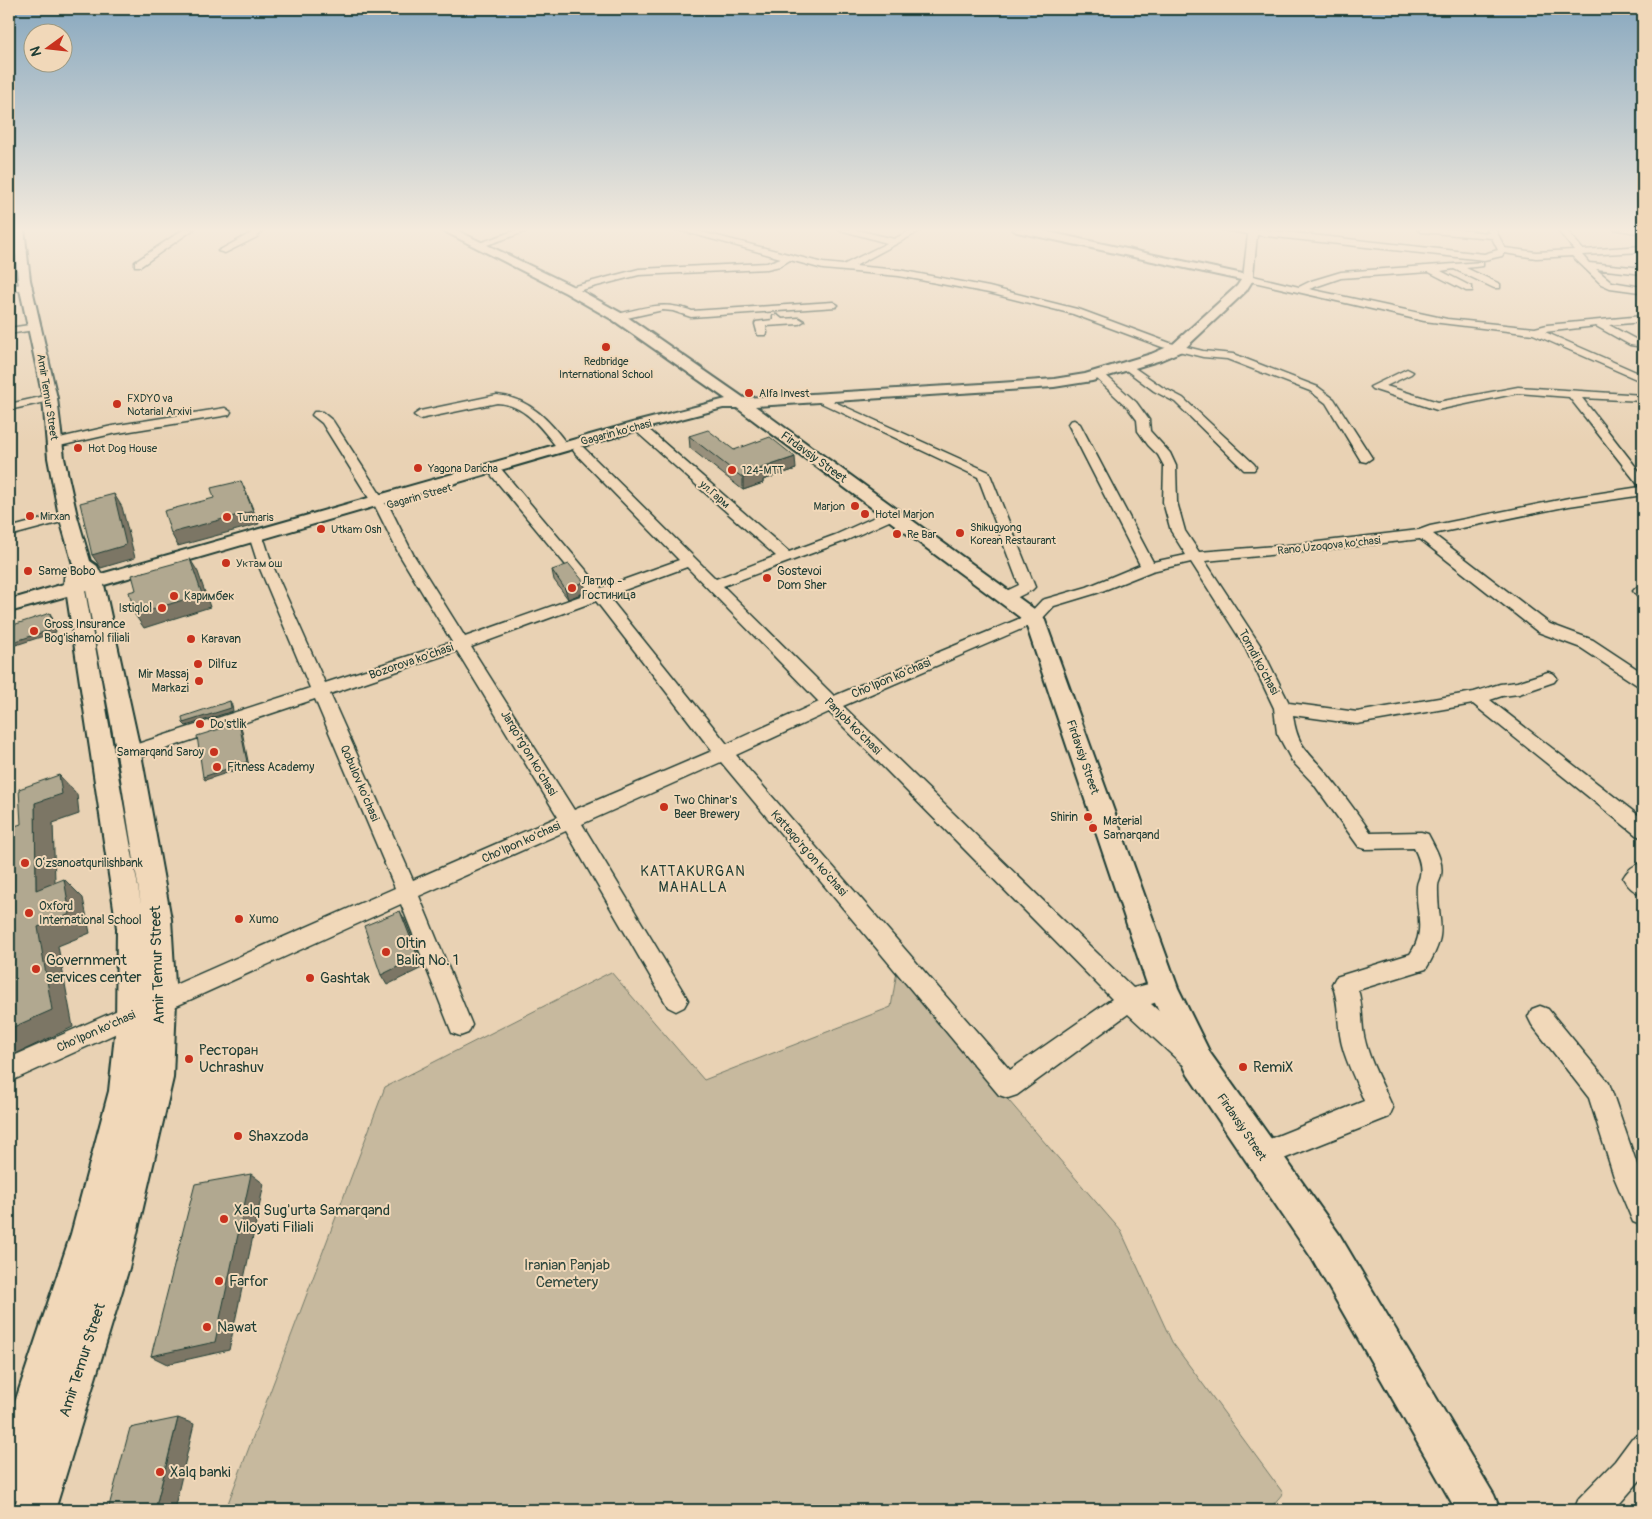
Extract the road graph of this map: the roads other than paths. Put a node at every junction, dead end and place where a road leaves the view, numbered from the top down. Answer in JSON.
{"nodes":[{"id":1,"x":30,"y":300,"type":"edge"},
{"id":2,"x":588,"y":300,"type":"edge"},
{"id":3,"x":1034,"y":300,"type":"edge"},
{"id":4,"x":1229,"y":300,"type":"edge"},
{"id":5,"x":1345,"y":300,"type":"edge"},
{"id":6,"x":833,"y":305,"type":"dead end"},
{"id":7,"x":776,"y":315,"type":"junction"},
{"id":8,"x":618,"y":317,"type":"junction"},
{"id":9,"x":1643,"y":319,"type":"edge"},
{"id":10,"x":799,"y":321,"type":"dead end"},
{"id":11,"x":1599,"y":324,"type":"junction"},
{"id":12,"x":36,"y":327,"type":"junction"},
{"id":13,"x":9,"y":331,"type":"edge"},
{"id":14,"x":1535,"y":331,"type":"junction"},
{"id":15,"x":762,"y":332,"type":"dead end"},
{"id":16,"x":1643,"y":344,"type":"edge"},
{"id":17,"x":1177,"y":348,"type":"junction"},
{"id":18,"x":1126,"y":365,"type":"junction"},
{"id":19,"x":1407,"y":372,"type":"dead end"},
{"id":20,"x":1098,"y":374,"type":"junction"},
{"id":21,"x":1643,"y":379,"type":"edge"},
{"id":22,"x":1572,"y":393,"type":"junction"},
{"id":23,"x":817,"y":397,"type":"junction"},
{"id":24,"x":50,"y":398,"type":"junction"},
{"id":25,"x":1643,"y":398,"type":"edge"},
{"id":26,"x":742,"y":404,"type":"junction"},
{"id":27,"x":9,"y":407,"type":"edge"},
{"id":28,"x":225,"y":412,"type":"dead end"},
{"id":29,"x":318,"y":415,"type":"dead end"},
{"id":30,"x":420,"y":415,"type":"dead end"},
{"id":31,"x":1074,"y":424,"type":"dead end"},
{"id":32,"x":643,"y":431,"type":"junction"},
{"id":33,"x":55,"y":443,"type":"junction"},
{"id":34,"x":571,"y":449,"type":"junction"},
{"id":35,"x":1366,"y":458,"type":"dead end"},
{"id":36,"x":1249,"y":467,"type":"dead end"},
{"id":37,"x":497,"y":473,"type":"junction"},
{"id":38,"x":1641,"y":491,"type":"edge"},
{"id":39,"x":380,"y":503,"type":"junction"},
{"id":40,"x":893,"y":514,"type":"junction"},
{"id":41,"x":68,"y":516,"type":"junction"},
{"id":42,"x":9,"y":532,"type":"edge"},
{"id":43,"x":1423,"y":534,"type":"junction"},
{"id":44,"x":258,"y":542,"type":"junction"},
{"id":45,"x":1196,"y":556,"type":"junction"},
{"id":46,"x":788,"y":558,"type":"junction"},
{"id":47,"x":690,"y":561,"type":"junction"},
{"id":48,"x":1148,"y":567,"type":"junction"},
{"id":49,"x":713,"y":585,"type":"junction"},
{"id":50,"x":85,"y":589,"type":"junction"},
{"id":51,"x":599,"y":595,"type":"junction"},
{"id":52,"x":1006,"y":597,"type":"junction"},
{"id":53,"x":9,"y":606,"type":"edge"},
{"id":54,"x":9,"y":615,"type":"edge"},
{"id":55,"x":1034,"y":618,"type":"junction"},
{"id":56,"x":463,"y":644,"type":"junction"},
{"id":57,"x":1548,"y":678,"type":"dead end"},
{"id":58,"x":1643,"y":681,"type":"edge"},
{"id":59,"x":321,"y":692,"type":"junction"},
{"id":60,"x":1476,"y":698,"type":"junction"},
{"id":61,"x":831,"y":704,"type":"junction"},
{"id":62,"x":1283,"y":708,"type":"junction"},
{"id":63,"x":724,"y":753,"type":"junction"},
{"id":64,"x":129,"y":754,"type":"junction"},
{"id":65,"x":570,"y":820,"type":"junction"},
{"id":66,"x":1643,"y":830,"type":"edge"},
{"id":67,"x":1643,"y":870,"type":"edge"},
{"id":68,"x":1643,"y":886,"type":"edge"},
{"id":69,"x":407,"y":892,"type":"junction"},
{"id":70,"x":1164,"y":990,"type":"junction"},
{"id":71,"x":676,"y":1000,"type":"dead end"},
{"id":72,"x":1129,"y":1000,"type":"junction"},
{"id":73,"x":161,"y":1001,"type":"junction"},
{"id":74,"x":132,"y":1014,"type":"junction"},
{"id":75,"x":1540,"y":1018,"type":"dead end"},
{"id":76,"x":460,"y":1026,"type":"dead end"},
{"id":77,"x":1200,"y":1064,"type":"junction"},
{"id":78,"x":9,"y":1070,"type":"edge"},
{"id":79,"x":1261,"y":1155,"type":"junction"},
{"id":80,"x":1643,"y":1212,"type":"edge"},
{"id":81,"x":1643,"y":1448,"type":"edge"},
{"id":82,"x":9,"y":1481,"type":"edge"},
{"id":83,"x":34,"y":1510,"type":"edge"},
{"id":84,"x":1479,"y":1510,"type":"edge"},
{"id":85,"x":1591,"y":1510,"type":"edge"}],
"edges":[{"from":1,"to":12,"type":"main road","name":"Amir Temur Street"},
{"from":2,"to":8,"type":"main road","name":"Firdavsiy Street"},
{"from":3,"to":17,"type":"street"},
{"from":4,"to":17,"type":"main road"},
{"from":5,"to":14,"type":"street"},
{"from":6,"to":7,"type":"street"},
{"from":7,"to":8,"type":"street"},
{"from":7,"to":10,"type":"street"},
{"from":7,"to":15,"type":"street"},
{"from":8,"to":26,"type":"main road","name":"Firdavsiy Street"},
{"from":9,"to":11,"type":"street"},
{"from":11,"to":14,"type":"street"},
{"from":11,"to":16,"type":"street"},
{"from":12,"to":13,"type":"street"},
{"from":12,"to":24,"type":"main road","name":"Amir Temur Street"},
{"from":14,"to":21,"type":"street"},
{"from":17,"to":18,"type":"main road"},
{"from":17,"to":35,"type":"street"},
{"from":18,"to":20,"type":"main road"},
{"from":18,"to":36,"type":"street"},
{"from":19,"to":22,"type":"street"},
{"from":20,"to":23,"type":"main road"},
{"from":20,"to":45,"type":"street","name":"Tomdi ko'chasi"},
{"from":22,"to":25,"type":"street"},
{"from":22,"to":38,"type":"street"},
{"from":23,"to":26,"type":"main road"},
{"from":23,"to":52,"type":"street"},
{"from":24,"to":27,"type":"street"},
{"from":24,"to":33,"type":"main road","name":"Amir Temur Street"},
{"from":26,"to":32,"type":"main road","name":"Gagarin Street"},
{"from":26,"to":34,"type":"main road","name":"Gagarin ko'chasi"},
{"from":26,"to":40,"type":"main road","name":"Firdavsiy Street"},
{"from":28,"to":33,"type":"street"},
{"from":29,"to":39,"type":"street","name":"Jarqo'rg'on ko'chasi"},
{"from":30,"to":34,"type":"street","name":"Panjob ko'chasi"},
{"from":31,"to":48,"type":"street"},
{"from":32,"to":34,"type":"main road","name":"Gagarin Street"},
{"from":32,"to":46,"type":"street","name":"ул.Гарм"},
{"from":33,"to":41,"type":"main road","name":"Amir Temur Street"},
{"from":34,"to":37,"type":"main road","name":"Gagarin Street"},
{"from":34,"to":39,"type":"main road","name":"Gagarin ko'chasi"},
{"from":34,"to":47,"type":"street","name":"Panjob ko'chasi"},
{"from":37,"to":39,"type":"main road","name":"Gagarin Street"},
{"from":37,"to":51,"type":"street","name":"Kattaqo'rg'on ko'chasi"},
{"from":38,"to":43,"type":"street","name":"Rano Uzoqova ko'chasi"},
{"from":39,"to":44,"type":"main road","name":"Gagarin Street"},
{"from":39,"to":50,"type":"main road","name":"Gagarin Street"},
{"from":39,"to":56,"type":"street","name":"Jarqo'rg'on ko'chasi"},
{"from":40,"to":46,"type":"street"},
{"from":40,"to":52,"type":"main road","name":"Firdavsiy Street"},
{"from":41,"to":42,"type":"street"},
{"from":41,"to":50,"type":"main road","name":"Amir Temur Street"},
{"from":43,"to":45,"type":"street","name":"Rano Uzoqova ko'chasi"},
{"from":43,"to":58,"type":"street"},
{"from":44,"to":50,"type":"main road","name":"Gagarin Street"},
{"from":44,"to":59,"type":"street","name":"Qobulov ko'chasi"},
{"from":45,"to":48,"type":"street","name":"Rano Uzoqova ko'chasi"},
{"from":45,"to":62,"type":"street","name":"Tomdi ko'chasi"},
{"from":46,"to":49,"type":"street"},
{"from":47,"to":49,"type":"street","name":"Panjob ko'chasi"},
{"from":47,"to":51,"type":"street","name":"Bozorova ko'chasi"},
{"from":48,"to":55,"type":"street","name":"Rano Uzoqova ko'chasi"},
{"from":49,"to":61,"type":"street","name":"Panjob ko'chasi"},
{"from":50,"to":53,"type":"main road"},
{"from":50,"to":54,"type":"main road"},
{"from":50,"to":64,"type":"main road","name":"Amir Temur Street"},
{"from":50,"to":74,"type":"main road","name":"Amir Temur Street"},
{"from":51,"to":56,"type":"street","name":"Bozorova ko'chasi"},
{"from":51,"to":63,"type":"street","name":"Kattaqo'rg'on ko'chasi"},
{"from":52,"to":55,"type":"main road","name":"Firdavsiy Street"},
{"from":55,"to":61,"type":"street","name":"Cho'lpon ko'chasi"},
{"from":55,"to":70,"type":"main road","name":"Firdavsiy Street"},
{"from":56,"to":59,"type":"street","name":"Bozorova ko'chasi"},
{"from":56,"to":65,"type":"street","name":"Jarqo'rg'on ko'chasi"},
{"from":57,"to":60,"type":"street","name":"Tomdi ko'chasi"},
{"from":59,"to":64,"type":"street","name":"Bozorova ko'chasi"},
{"from":59,"to":69,"type":"street","name":"Qobulov ko'chasi"},
{"from":60,"to":62,"type":"street","name":"Tomdi ko'chasi"},
{"from":60,"to":66,"type":"street"},
{"from":61,"to":63,"type":"street","name":"Cho'lpon ko'chasi"},
{"from":61,"to":72,"type":"street","name":"Panjob ko'chasi"},
{"from":62,"to":79,"type":"street"},
{"from":63,"to":65,"type":"street","name":"Cho'lpon ko'chasi"},
{"from":63,"to":72,"type":"street","name":"Kattaqo'rg'on ko'chasi"},
{"from":64,"to":73,"type":"main road","name":"Amir Temur Street"},
{"from":65,"to":69,"type":"street","name":"Cho'lpon ko'chasi"},
{"from":65,"to":71,"type":"street","name":"Jarqo'rg'on ko'chasi"},
{"from":67,"to":68,"type":"street"},
{"from":69,"to":73,"type":"street","name":"Cho'lpon ko'chasi"},
{"from":69,"to":76,"type":"street","name":"Qobulov ko'chasi"},
{"from":70,"to":72,"type":"street","name":"Kattaqo'rg'on ko'chasi"},
{"from":70,"to":77,"type":"main road","name":"Firdavsiy Street"},
{"from":72,"to":77,"type":"street","name":"Panjob ko'chasi"},
{"from":73,"to":74,"type":"street","name":"Cho'lpon ko'chasi"},
{"from":73,"to":83,"type":"main road","name":"Amir Temur Street"},
{"from":74,"to":78,"type":"street","name":"Cho'lpon ko'chasi"},
{"from":74,"to":82,"type":"main road","name":"Amir Temur Street"},
{"from":75,"to":80,"type":"street"},
{"from":77,"to":79,"type":"main road","name":"Firdavsiy Street"},
{"from":79,"to":84,"type":"main road","name":"Firdavsiy Street"},
{"from":81,"to":85,"type":"street"}]}
